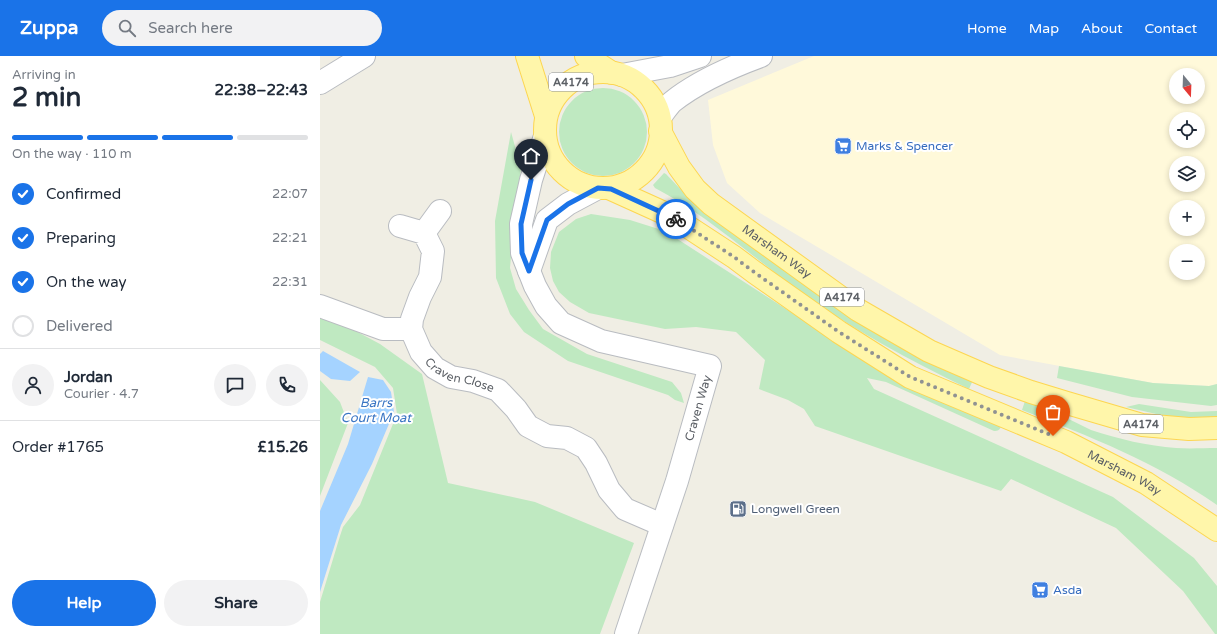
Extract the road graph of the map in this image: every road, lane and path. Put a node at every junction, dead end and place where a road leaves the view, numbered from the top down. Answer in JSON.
{"nodes":[{"id":1,"x":364,"y":56,"type":"edge"},
{"id":2,"x":527,"y":56,"type":"edge"},
{"id":3,"x":586,"y":56,"type":"edge"},
{"id":4,"x":700,"y":56,"type":"edge"},
{"id":5,"x":761,"y":56,"type":"edge"},
{"id":6,"x":617,"y":74,"type":"junction"},
{"id":7,"x":320,"y":83,"type":"edge"},
{"id":8,"x":660,"y":124,"type":"junction"},
{"id":9,"x":546,"y":126,"type":"junction"},
{"id":10,"x":604,"y":189,"type":"junction"},
{"id":11,"x":440,"y":211,"type":"dead end"},
{"id":12,"x":400,"y":226,"type":"dead end"},
{"id":13,"x":424,"y":233,"type":"junction"},
{"id":14,"x":529,"y":271,"type":"junction"},
{"id":15,"x":320,"y":306,"type":"edge"},
{"id":16,"x":411,"y":329,"type":"junction"},
{"id":17,"x":1217,"y":428,"type":"edge"},
{"id":18,"x":662,"y":525,"type":"junction"},
{"id":19,"x":1217,"y":530,"type":"edge"},
{"id":20,"x":626,"y":634,"type":"edge"}],
"edges":[{"from":1,"to":7,"type":"street"},
{"from":2,"to":9,"type":"main road","number":"A4174"},
{"from":3,"to":6,"type":"main road","number":"A4174"},
{"from":4,"to":6,"type":"street"},
{"from":5,"to":8,"type":"street"},
{"from":6,"to":8,"type":"main road","number":"A4174"},
{"from":6,"to":9,"type":"main road","number":"A4174"},
{"from":8,"to":10,"type":"main road","number":"A4174"},
{"from":8,"to":17,"type":"main road","name":"Marsham Way","number":"A4174"},
{"from":9,"to":10,"type":"main road","number":"A4174"},
{"from":9,"to":14,"type":"street","name":"Craven Way"},
{"from":10,"to":14,"type":"street"},
{"from":10,"to":19,"type":"main road","name":"Marsham Way","number":"A4174"},
{"from":11,"to":13,"type":"street"},
{"from":12,"to":13,"type":"street"},
{"from":13,"to":16,"type":"street"},
{"from":14,"to":18,"type":"street","name":"Craven Way"},
{"from":15,"to":16,"type":"street"},
{"from":16,"to":18,"type":"street","name":"Craven Close"},
{"from":18,"to":20,"type":"street","name":"Craven Way"}]}
